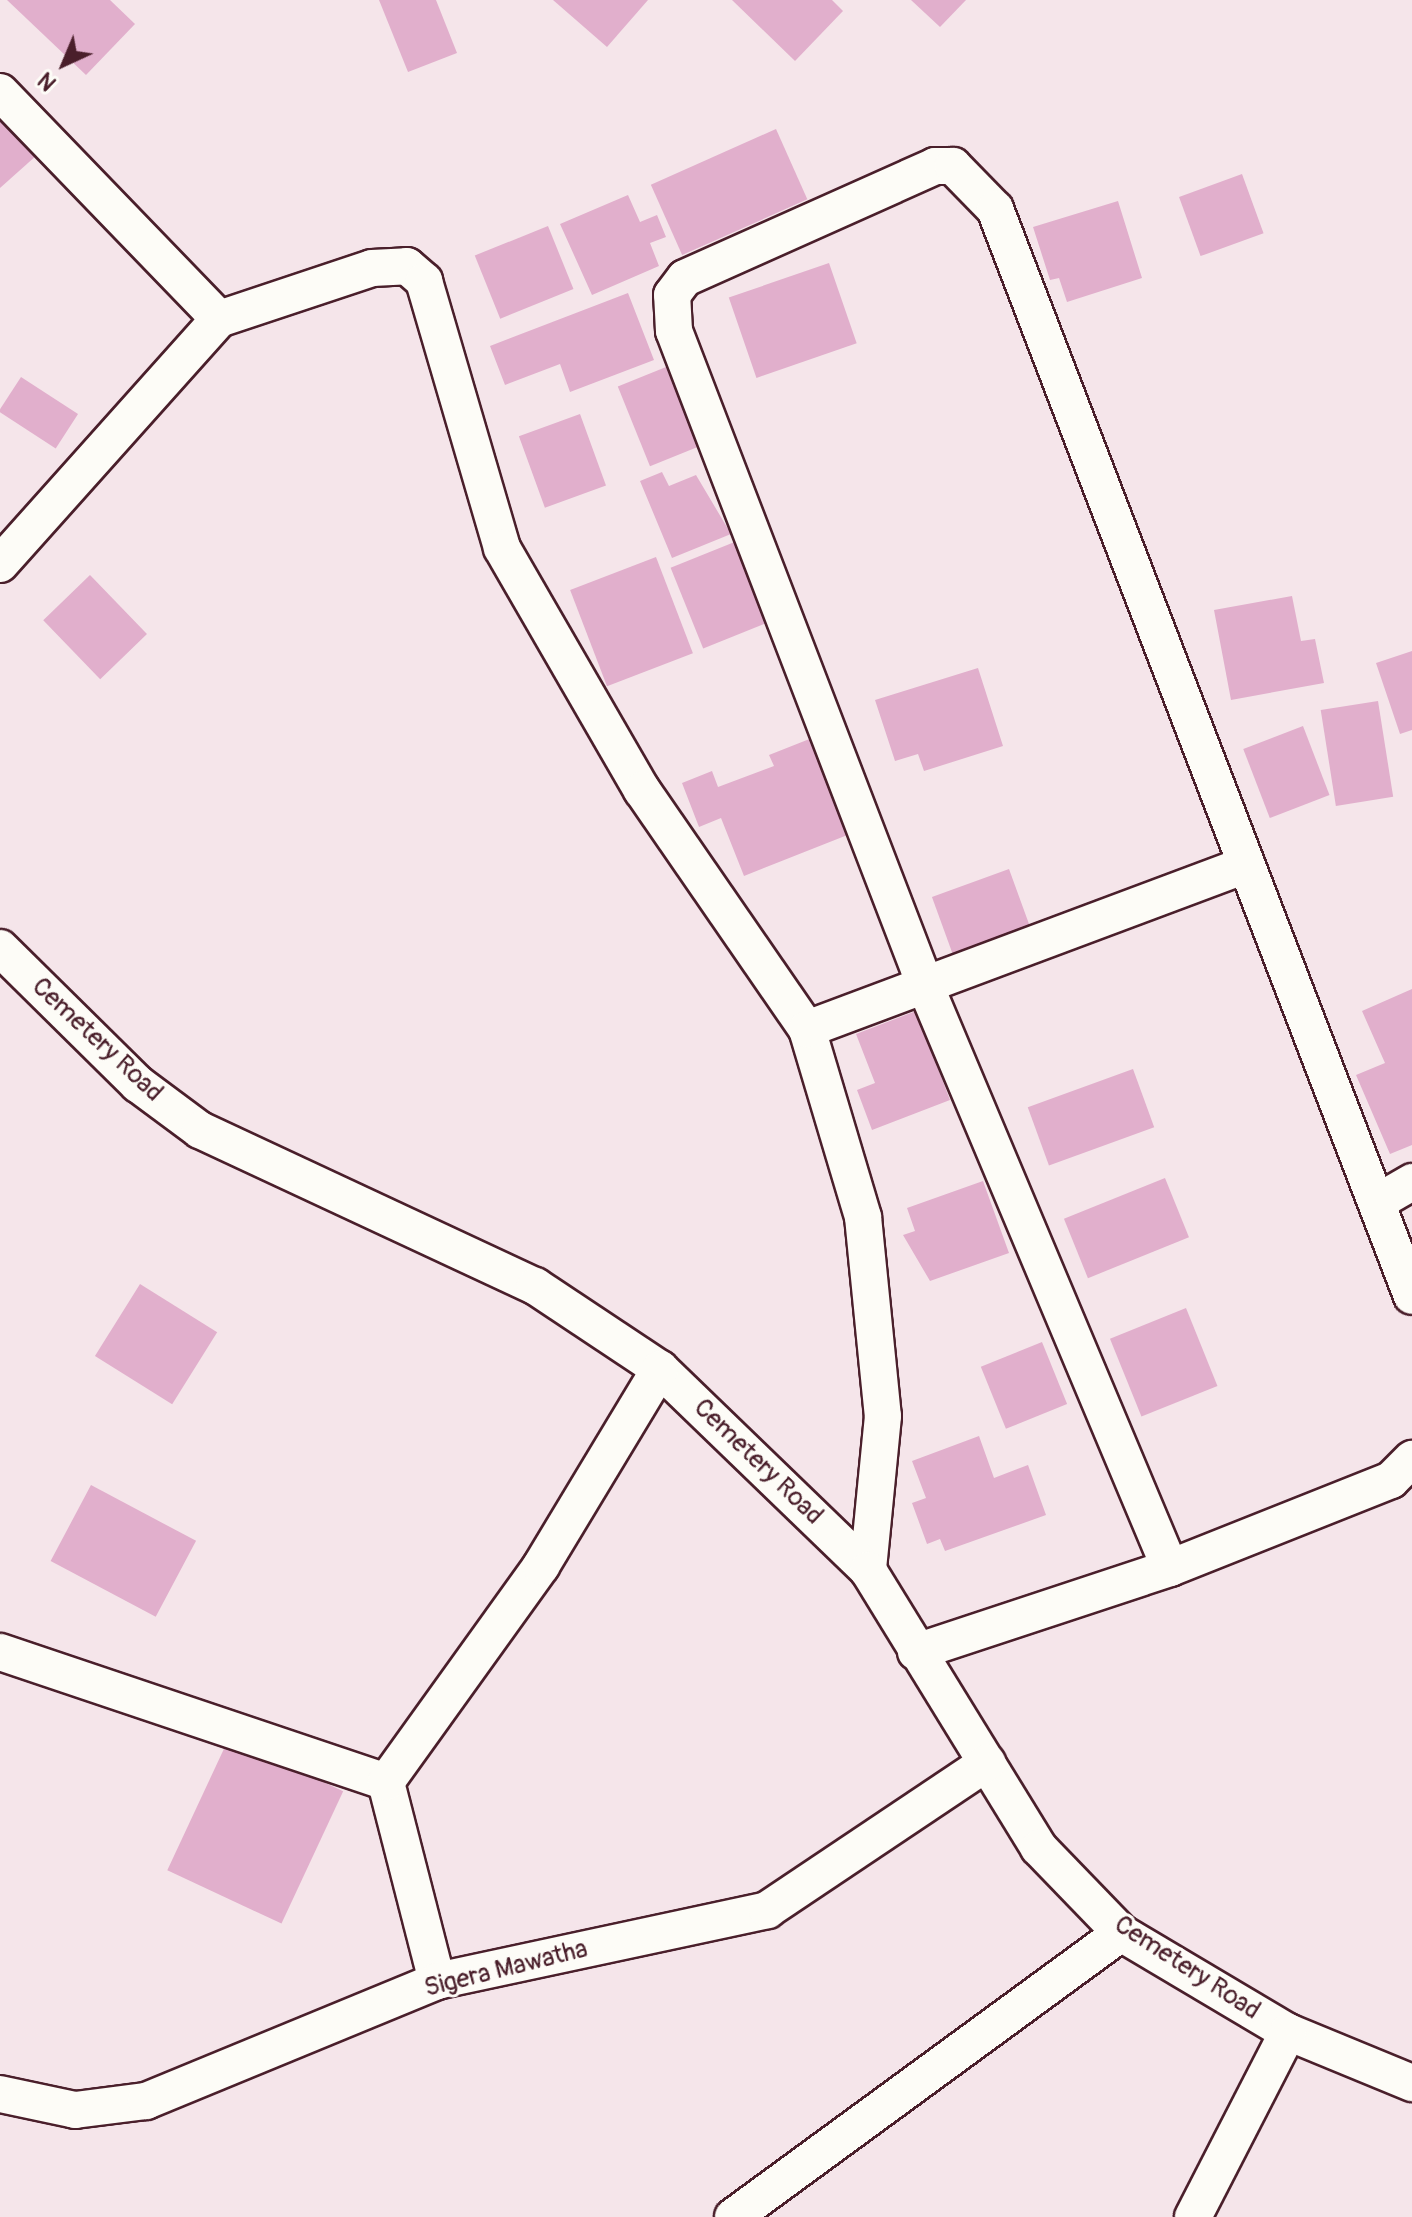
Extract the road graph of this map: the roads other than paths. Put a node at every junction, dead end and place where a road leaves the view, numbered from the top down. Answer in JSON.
{"nodes":[{"id":1,"x":0,"y":92,"type":"edge"},
{"id":2,"x":219,"y":319,"type":"junction"},
{"id":3,"x":0,"y":564,"type":"edge"},
{"id":4,"x":1246,"y":865,"type":"junction"},
{"id":5,"x":0,"y":948,"type":"edge"},
{"id":6,"x":927,"y":990,"type":"junction"},
{"id":7,"x":807,"y":1029,"type":"junction"},
{"id":8,"x":1412,"y":1182,"type":"edge"},
{"id":9,"x":1381,"y":1200,"type":"junction"},
{"id":10,"x":1412,"y":1296,"type":"edge"},
{"id":11,"x":660,"y":1369,"type":"junction"},
{"id":12,"x":1412,"y":1459,"type":"edge"},
{"id":13,"x":1170,"y":1568,"type":"junction"},
{"id":14,"x":868,"y":1570,"type":"junction"},
{"id":15,"x":0,"y":1652,"type":"edge"},
{"id":16,"x":916,"y":1652,"type":"junction"},
{"id":17,"x":987,"y":1763,"type":"junction"},
{"id":18,"x":386,"y":1782,"type":"junction"},
{"id":19,"x":1121,"y":1933,"type":"junction"},
{"id":20,"x":437,"y":1981,"type":"junction"},
{"id":21,"x":1288,"y":2032,"type":"junction"},
{"id":22,"x":1412,"y":2083,"type":"edge"},
{"id":23,"x":0,"y":2094,"type":"edge"},
{"id":24,"x":733,"y":2217,"type":"edge"},
{"id":25,"x":1193,"y":2217,"type":"edge"}],
"edges":[{"from":1,"to":2,"type":"street"},
{"from":2,"to":3,"type":"street"},
{"from":2,"to":7,"type":"street"},
{"from":4,"to":6,"type":"street"},
{"from":4,"to":6,"type":"street"},
{"from":4,"to":9,"type":"street"},
{"from":5,"to":11,"type":"street","name":"Cemetery Road"},
{"from":6,"to":7,"type":"street"},
{"from":6,"to":13,"type":"street"},
{"from":7,"to":14,"type":"street"},
{"from":8,"to":9,"type":"street"},
{"from":9,"to":10,"type":"street"},
{"from":11,"to":14,"type":"street","name":"Cemetery Road"},
{"from":11,"to":18,"type":"street"},
{"from":12,"to":13,"type":"street"},
{"from":13,"to":16,"type":"street"},
{"from":14,"to":16,"type":"street","name":"Cemetery Road"},
{"from":15,"to":18,"type":"street"},
{"from":16,"to":17,"type":"street","name":"Cemetery Road"},
{"from":17,"to":19,"type":"street","name":"Cemetery Road"},
{"from":17,"to":20,"type":"street","name":"Sigera Mawatha"},
{"from":18,"to":20,"type":"street"},
{"from":19,"to":21,"type":"street","name":"Cemetery Road"},
{"from":19,"to":24,"type":"street"},
{"from":20,"to":23,"type":"street","name":"Sigera Mawatha"},
{"from":21,"to":22,"type":"street","name":"Cemetery Road"},
{"from":21,"to":25,"type":"street"}]}
